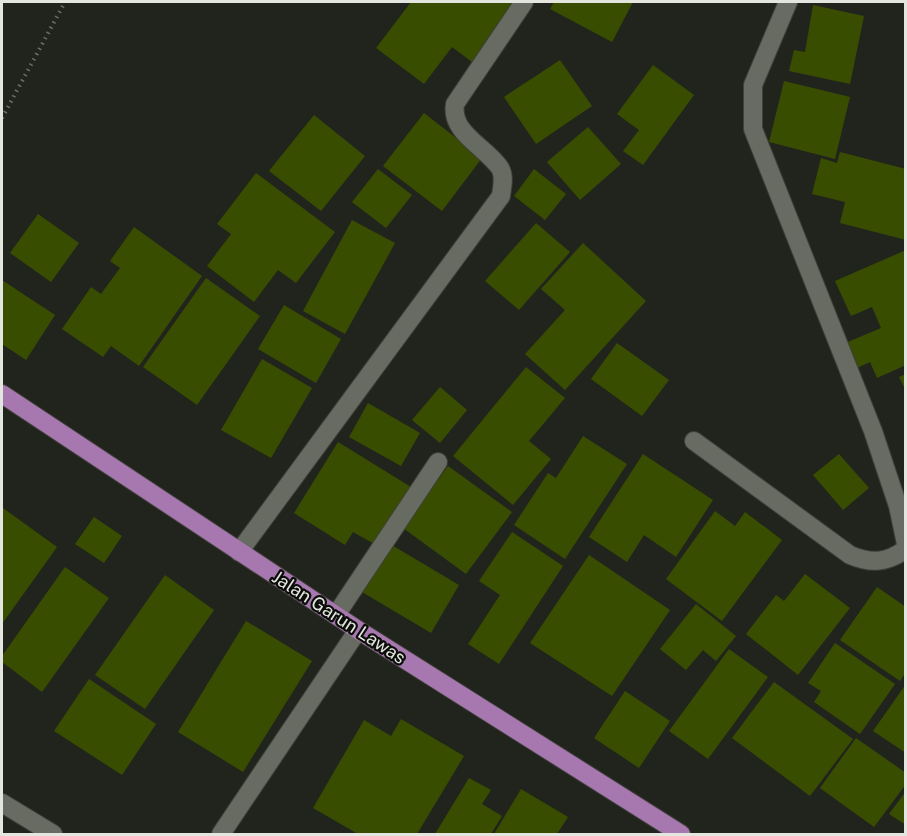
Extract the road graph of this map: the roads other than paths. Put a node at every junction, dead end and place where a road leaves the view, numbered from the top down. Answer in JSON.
{"nodes":[{"id":1,"x":524,"y":2,"type":"edge"},
{"id":2,"x":788,"y":2,"type":"edge"},
{"id":3,"x":2,"y":394,"type":"edge"},
{"id":4,"x":694,"y":441,"type":"dead end"},
{"id":5,"x":438,"y":462,"type":"dead end"},
{"id":6,"x":906,"y":544,"type":"edge"},
{"id":7,"x":906,"y":549,"type":"edge"},
{"id":8,"x":239,"y":552,"type":"junction"},
{"id":9,"x":336,"y":615,"type":"junction"},
{"id":10,"x":358,"y":630,"type":"junction"},
{"id":11,"x":2,"y":803,"type":"edge"},
{"id":12,"x":53,"y":834,"type":"edge"},
{"id":13,"x":221,"y":834,"type":"edge"},
{"id":14,"x":681,"y":834,"type":"edge"}],
"edges":[{"from":1,"to":8,"type":"street"},
{"from":2,"to":6,"type":"street"},
{"from":3,"to":8,"type":"main road","name":"Jalan Garun Lawas"},
{"from":4,"to":7,"type":"street"},
{"from":5,"to":9,"type":"street"},
{"from":8,"to":9,"type":"main road","name":"Jalan Garun Lawas"},
{"from":9,"to":10,"type":"main road","name":"Jalan Garun Lawas"},
{"from":10,"to":13,"type":"street"},
{"from":10,"to":14,"type":"main road","name":"Jalan Garun Lawas"},
{"from":11,"to":12,"type":"street"}]}
